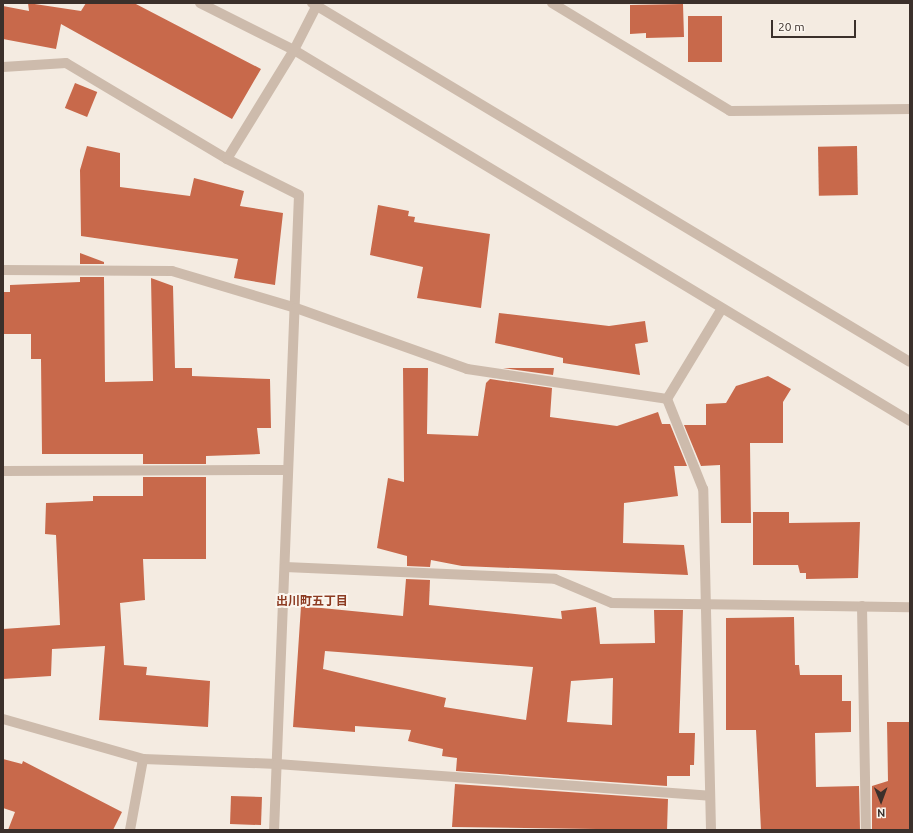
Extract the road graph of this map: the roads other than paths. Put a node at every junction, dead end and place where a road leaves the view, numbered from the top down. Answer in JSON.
{"nodes":[{"id":1,"x":200,"y":3,"type":"edge"},
{"id":2,"x":552,"y":3,"type":"edge"},
{"id":3,"x":315,"y":4,"type":"edge"},
{"id":4,"x":294,"y":50,"type":"junction"},
{"id":5,"x":3,"y":67,"type":"edge"},
{"id":6,"x":910,"y":109,"type":"edge"},
{"id":7,"x":227,"y":159,"type":"junction"},
{"id":8,"x":3,"y":270,"type":"edge"},
{"id":9,"x":296,"y":308,"type":"junction"},
{"id":10,"x":722,"y":310,"type":"junction"},
{"id":11,"x":910,"y":362,"type":"edge"},
{"id":12,"x":667,"y":399,"type":"junction"},
{"id":13,"x":910,"y":421,"type":"edge"},
{"id":14,"x":288,"y":470,"type":"junction"},
{"id":15,"x":3,"y":471,"type":"edge"},
{"id":16,"x":285,"y":567,"type":"junction"},
{"id":17,"x":705,"y":602,"type":"junction"},
{"id":18,"x":862,"y":606,"type":"junction"},
{"id":19,"x":910,"y":607,"type":"edge"},
{"id":20,"x":3,"y":719,"type":"edge"},
{"id":21,"x":143,"y":759,"type":"junction"},
{"id":22,"x":277,"y":764,"type":"junction"},
{"id":23,"x":710,"y":796,"type":"junction"},
{"id":24,"x":130,"y":830,"type":"edge"},
{"id":25,"x":274,"y":830,"type":"edge"},
{"id":26,"x":711,"y":830,"type":"edge"},
{"id":27,"x":866,"y":830,"type":"edge"}],
"edges":[{"from":1,"to":4,"type":"street"},
{"from":2,"to":6,"type":"street"},
{"from":3,"to":4,"type":"street"},
{"from":3,"to":11,"type":"street"},
{"from":4,"to":7,"type":"street"},
{"from":4,"to":10,"type":"street"},
{"from":5,"to":7,"type":"street"},
{"from":7,"to":9,"type":"street"},
{"from":8,"to":9,"type":"street"},
{"from":9,"to":12,"type":"street"},
{"from":9,"to":14,"type":"street"},
{"from":10,"to":12,"type":"street"},
{"from":10,"to":13,"type":"street"},
{"from":12,"to":17,"type":"street"},
{"from":14,"to":15,"type":"street"},
{"from":14,"to":16,"type":"street"},
{"from":16,"to":17,"type":"street"},
{"from":16,"to":22,"type":"street"},
{"from":17,"to":18,"type":"street"},
{"from":17,"to":23,"type":"street"},
{"from":18,"to":19,"type":"street"},
{"from":18,"to":27,"type":"street"},
{"from":20,"to":21,"type":"street"},
{"from":21,"to":22,"type":"street"},
{"from":21,"to":24,"type":"street"},
{"from":22,"to":23,"type":"street"},
{"from":22,"to":25,"type":"street"},
{"from":23,"to":26,"type":"street"}]}
